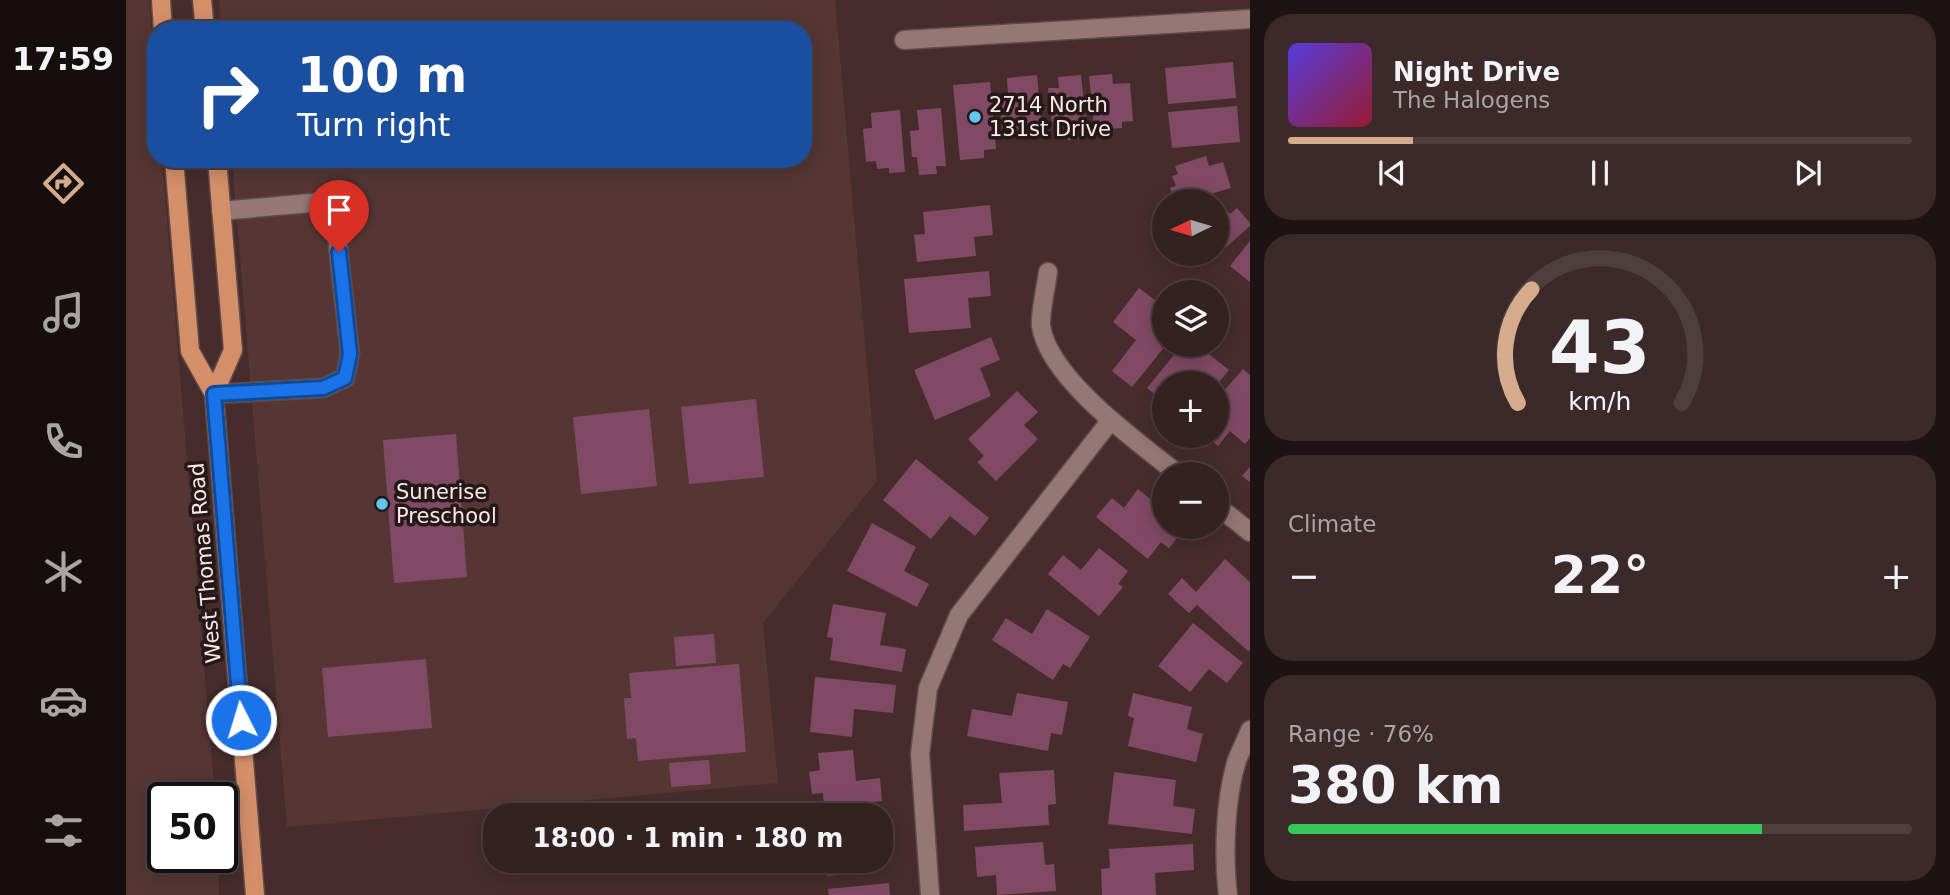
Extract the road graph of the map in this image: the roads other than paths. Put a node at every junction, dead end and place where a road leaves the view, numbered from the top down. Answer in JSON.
{"nodes":[{"id":1,"x":161,"y":0,"type":"edge"},
{"id":2,"x":202,"y":0,"type":"edge"},
{"id":3,"x":1250,"y":19,"type":"edge"},
{"id":4,"x":162,"y":21,"type":"edge"},
{"id":5,"x":204,"y":21,"type":"edge"},
{"id":6,"x":904,"y":40,"type":"dead end"},
{"id":7,"x":175,"y":168,"type":"edge"},
{"id":8,"x":218,"y":168,"type":"edge"},
{"id":9,"x":221,"y":211,"type":"junction"},
{"id":10,"x":1048,"y":272,"type":"dead end"},
{"id":11,"x":214,"y":394,"type":"junction"},
{"id":12,"x":1111,"y":420,"type":"junction"},
{"id":13,"x":1163,"y":462,"type":"edge"},
{"id":14,"x":1229,"y":515,"type":"edge"},
{"id":15,"x":1250,"y":532,"type":"edge"},
{"id":16,"x":1250,"y":730,"type":"edge"},
{"id":17,"x":255,"y":895,"type":"edge"},
{"id":18,"x":930,"y":895,"type":"edge"},
{"id":19,"x":1228,"y":895,"type":"edge"}],
"edges":[{"from":1,"to":4,"type":"main road"},
{"from":2,"to":5,"type":"main road"},
{"from":3,"to":6,"type":"street"},
{"from":7,"to":11,"type":"main road","name":"West Thomas Road"},
{"from":8,"to":9,"type":"main road","name":"West Thomas Road"},
{"from":9,"to":11,"type":"main road","name":"West Thomas Road"},
{"from":9,"to":11,"type":"street"},
{"from":10,"to":12,"type":"street"},
{"from":11,"to":17,"type":"main road","name":"West Thomas Road"},
{"from":12,"to":13,"type":"street"},
{"from":12,"to":18,"type":"street"},
{"from":14,"to":15,"type":"street"},
{"from":16,"to":19,"type":"street"}]}
